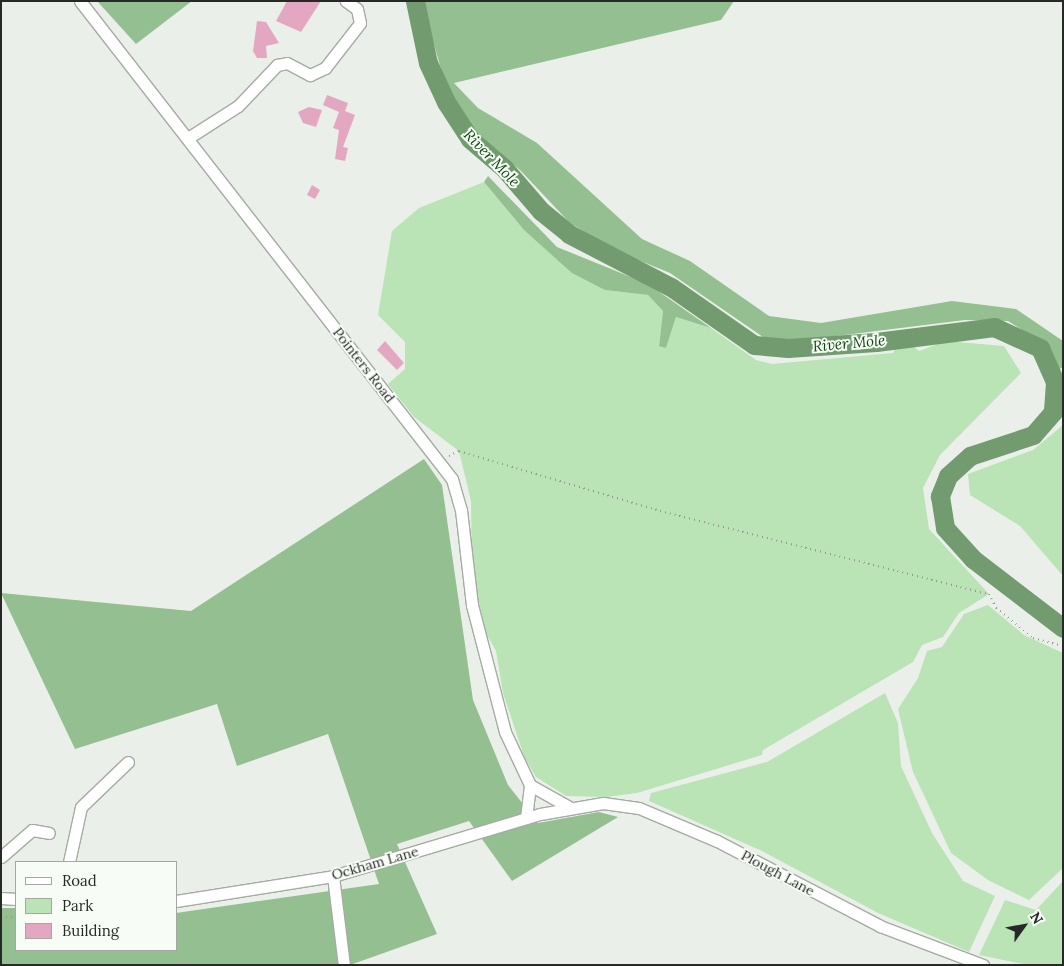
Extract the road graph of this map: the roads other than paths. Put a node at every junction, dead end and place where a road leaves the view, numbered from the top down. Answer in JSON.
{"nodes":[{"id":1,"x":80,"y":1,"type":"edge"},
{"id":2,"x":346,"y":1,"type":"edge"},
{"id":3,"x":188,"y":138,"type":"junction"},
{"id":4,"x":128,"y":762,"type":"dead end"},
{"id":5,"x":530,"y":785,"type":"junction"},
{"id":6,"x":569,"y":806,"type":"junction"},
{"id":7,"x":526,"y":818,"type":"junction"},
{"id":8,"x":49,"y":833,"type":"dead end"},
{"id":9,"x":1,"y":857,"type":"edge"},
{"id":10,"x":69,"y":861,"type":"edge"},
{"id":11,"x":333,"y":876,"type":"junction"},
{"id":12,"x":1,"y":898,"type":"edge"},
{"id":13,"x":15,"y":899,"type":"edge"},
{"id":14,"x":178,"y":901,"type":"edge"},
{"id":15,"x":344,"y":965,"type":"edge"},
{"id":16,"x":983,"y":965,"type":"edge"}],
"edges":[{"from":1,"to":3,"type":"street","name":"Pointers Road"},
{"from":2,"to":3,"type":"street"},
{"from":3,"to":5,"type":"street","name":"Pointers Road"},
{"from":4,"to":10,"type":"street"},
{"from":5,"to":6,"type":"street"},
{"from":5,"to":7,"type":"street","name":"Pointers Road"},
{"from":6,"to":7,"type":"street","name":"Ockham Lane"},
{"from":6,"to":16,"type":"street","name":"Plough Lane"},
{"from":7,"to":11,"type":"street","name":"Ockham Lane"},
{"from":8,"to":9,"type":"street"},
{"from":11,"to":14,"type":"street","name":"Ockham Lane"},
{"from":11,"to":15,"type":"street"},
{"from":12,"to":13,"type":"street"}]}
